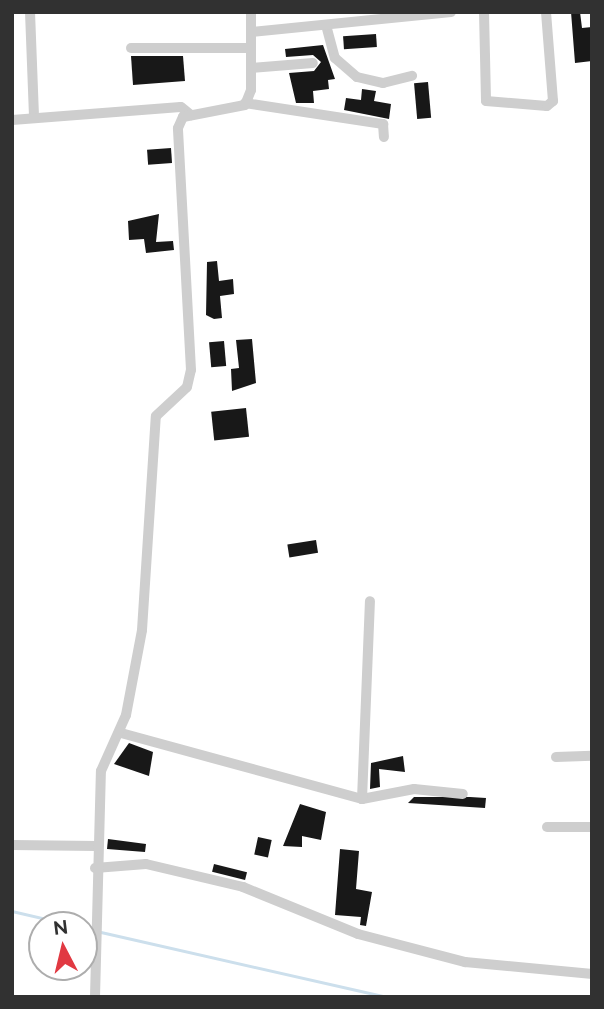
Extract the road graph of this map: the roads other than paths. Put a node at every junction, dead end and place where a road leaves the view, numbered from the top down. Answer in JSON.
{"nodes":[{"id":1,"x":30,"y":12,"type":"edge"},
{"id":2,"x":251,"y":12,"type":"edge"},
{"id":3,"x":451,"y":12,"type":"edge"},
{"id":4,"x":484,"y":12,"type":"edge"},
{"id":5,"x":546,"y":12,"type":"edge"},
{"id":6,"x":326,"y":24,"type":"junction"},
{"id":7,"x":251,"y":32,"type":"junction"},
{"id":8,"x":131,"y":48,"type":"dead end"},
{"id":9,"x":251,"y":48,"type":"junction"},
{"id":10,"x":313,"y":63,"type":"dead end"},
{"id":11,"x":251,"y":68,"type":"junction"},
{"id":12,"x":412,"y":76,"type":"dead end"},
{"id":13,"x":245,"y":103,"type":"junction"},
{"id":14,"x":191,"y":115,"type":"junction"},
{"id":15,"x":34,"y":118,"type":"junction"},
{"id":16,"x":12,"y":120,"type":"edge"},
{"id":17,"x":384,"y":137,"type":"dead end"},
{"id":18,"x":370,"y":601,"type":"dead end"},
{"id":19,"x":121,"y":733,"type":"junction"},
{"id":20,"x":592,"y":756,"type":"edge"},
{"id":21,"x":556,"y":757,"type":"dead end"},
{"id":22,"x":463,"y":794,"type":"dead end"},
{"id":23,"x":362,"y":799,"type":"junction"},
{"id":24,"x":547,"y":827,"type":"dead end"},
{"id":25,"x":592,"y":827,"type":"edge"},
{"id":26,"x":12,"y":845,"type":"edge"},
{"id":27,"x":96,"y":846,"type":"junction"},
{"id":28,"x":95,"y":868,"type":"junction"},
{"id":29,"x":592,"y":974,"type":"edge"},
{"id":30,"x":95,"y":997,"type":"edge"}],
"edges":[{"from":1,"to":15,"type":"street"},
{"from":2,"to":7,"type":"street"},
{"from":3,"to":6,"type":"street"},
{"from":4,"to":5,"type":"street"},
{"from":6,"to":7,"type":"street"},
{"from":6,"to":12,"type":"street"},
{"from":7,"to":9,"type":"street"},
{"from":8,"to":9,"type":"street"},
{"from":9,"to":11,"type":"street"},
{"from":10,"to":11,"type":"street"},
{"from":11,"to":13,"type":"street"},
{"from":13,"to":14,"type":"street"},
{"from":13,"to":17,"type":"street"},
{"from":14,"to":15,"type":"street"},
{"from":14,"to":19,"type":"street"},
{"from":15,"to":16,"type":"street"},
{"from":18,"to":23,"type":"street"},
{"from":19,"to":23,"type":"street"},
{"from":19,"to":27,"type":"street"},
{"from":20,"to":21,"type":"street"},
{"from":22,"to":23,"type":"street"},
{"from":24,"to":25,"type":"street"},
{"from":26,"to":27,"type":"street"},
{"from":27,"to":28,"type":"street"},
{"from":28,"to":29,"type":"street"},
{"from":28,"to":30,"type":"street"}]}
